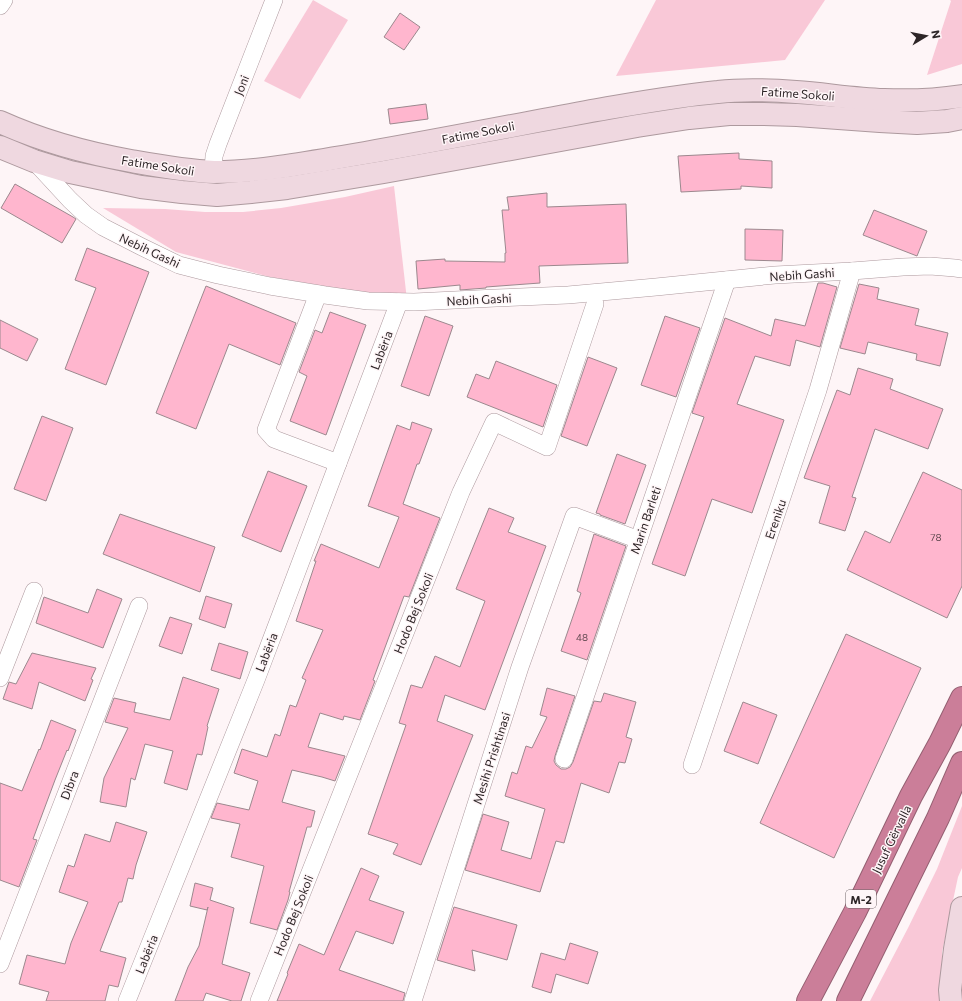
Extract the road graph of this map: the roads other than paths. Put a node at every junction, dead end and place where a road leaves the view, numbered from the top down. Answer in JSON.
{"nodes":[{"id":1,"x":4,"y":0,"type":"edge"},
{"id":2,"x":274,"y":0,"type":"edge"},
{"id":3,"x":0,"y":6,"type":"edge"},
{"id":4,"x":962,"y":96,"type":"edge"},
{"id":5,"x":962,"y":118,"type":"edge"},
{"id":6,"x":0,"y":122,"type":"edge"},
{"id":7,"x":0,"y":147,"type":"edge"},
{"id":8,"x":34,"y":161,"type":"junction"},
{"id":9,"x":165,"y":167,"type":"junction"},
{"id":10,"x":213,"y":172,"type":"junction"},
{"id":11,"x":163,"y":190,"type":"junction"},
{"id":12,"x":962,"y":269,"type":"edge"},
{"id":13,"x":852,"y":271,"type":"junction"},
{"id":14,"x":727,"y":280,"type":"junction"},
{"id":15,"x":318,"y":294,"type":"junction"},
{"id":16,"x":399,"y":302,"type":"junction"},
{"id":17,"x":595,"y":304,"type":"dead end"},
{"id":18,"x":338,"y":463,"type":"junction"},
{"id":19,"x":639,"y":540,"type":"junction"},
{"id":20,"x":34,"y":591,"type":"dead end"},
{"id":21,"x":139,"y":606,"type":"dead end"},
{"id":22,"x":0,"y":678,"type":"edge"},
{"id":23,"x":962,"y":698,"type":"edge"},
{"id":24,"x":564,"y":759,"type":"dead end"},
{"id":25,"x":962,"y":763,"type":"edge"},
{"id":26,"x":692,"y":765,"type":"dead end"},
{"id":27,"x":962,"y":908,"type":"edge"},
{"id":28,"x":0,"y":964,"type":"edge"},
{"id":29,"x":127,"y":1001,"type":"edge"},
{"id":30,"x":258,"y":1001,"type":"edge"},
{"id":31,"x":413,"y":1001,"type":"edge"},
{"id":32,"x":808,"y":1001,"type":"edge"},
{"id":33,"x":848,"y":1001,"type":"edge"},
{"id":34,"x":951,"y":1001,"type":"edge"}],
"edges":[{"from":1,"to":3,"type":"street"},
{"from":2,"to":10,"type":"street","name":"Joni"},
{"from":4,"to":10,"type":"street","name":"Fatime Sokoli"},
{"from":5,"to":11,"type":"street","name":"Fatime Sokoli"},
{"from":6,"to":9,"type":"street","name":"Fatime Sokoli"},
{"from":7,"to":8,"type":"street","name":"Fatime Sokoli"},
{"from":8,"to":11,"type":"street","name":"Fatime Sokoli"},
{"from":8,"to":15,"type":"street","name":"Nebih Gashi"},
{"from":9,"to":10,"type":"street","name":"Fatime Sokoli"},
{"from":9,"to":11,"type":"street"},
{"from":12,"to":13,"type":"street","name":"Nebih Gashi"},
{"from":13,"to":14,"type":"street","name":"Nebih Gashi"},
{"from":13,"to":26,"type":"street","name":"Ereniku"},
{"from":14,"to":16,"type":"street","name":"Nebih Gashi"},
{"from":14,"to":19,"type":"street","name":"Marin Barleti"},
{"from":15,"to":16,"type":"street","name":"Nebih Gashi"},
{"from":15,"to":18,"type":"street"},
{"from":16,"to":18,"type":"street","name":"Labëria"},
{"from":17,"to":30,"type":"street","name":"Hodo Bej Sokoli"},
{"from":18,"to":29,"type":"street","name":"Labëria"},
{"from":19,"to":24,"type":"street","name":"Marin Barleti"},
{"from":19,"to":31,"type":"street","name":"Mesihi Prishtinasi"},
{"from":20,"to":22,"type":"street"},
{"from":21,"to":28,"type":"street","name":"Dibra"},
{"from":23,"to":32,"type":"highway","name":"Jusuf Gërvalla","number":"M-2"},
{"from":25,"to":33,"type":"highway","number":"M-2"},
{"from":27,"to":34,"type":"street"}]}
